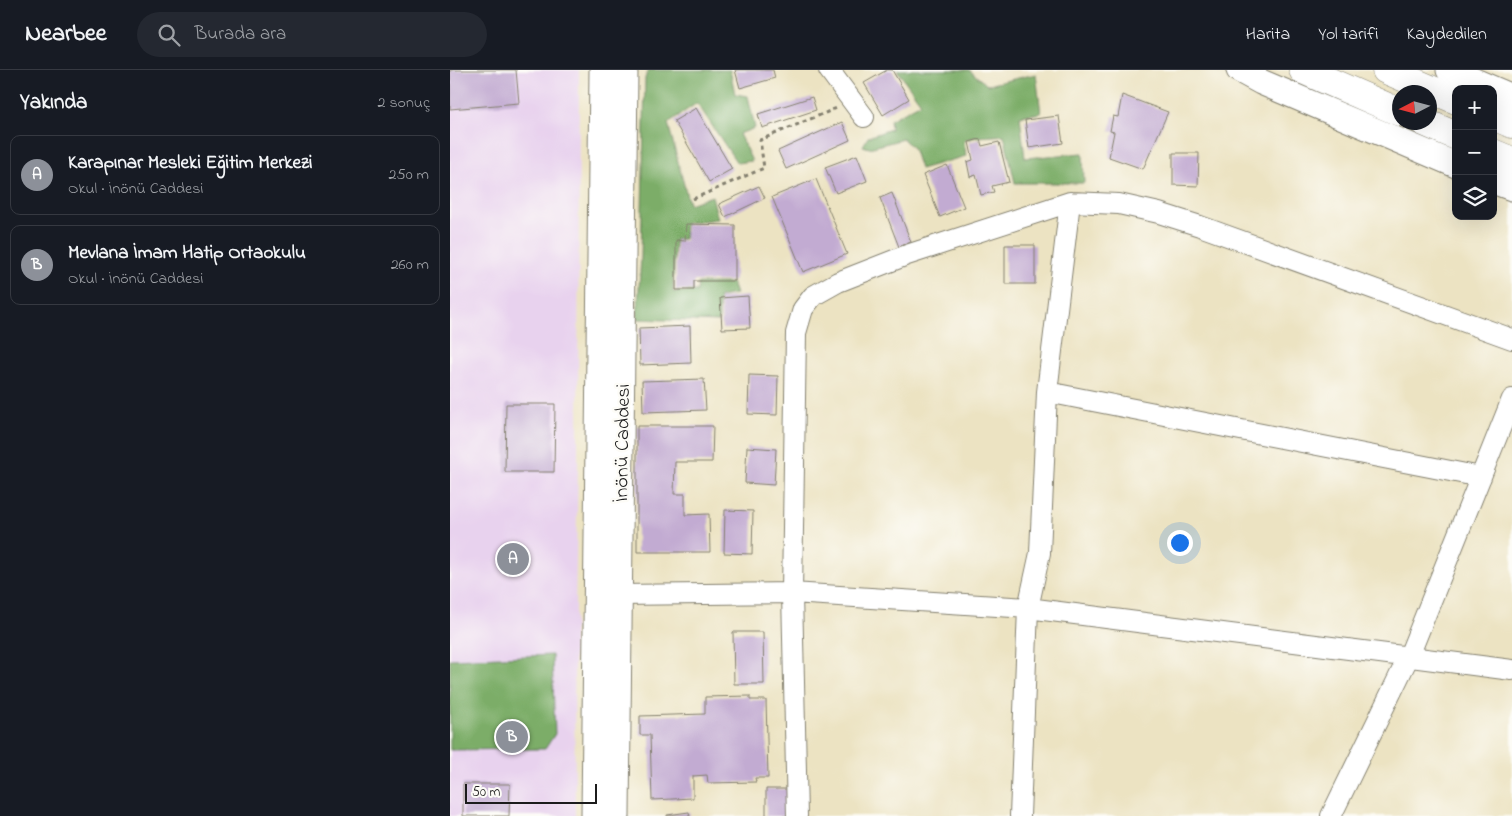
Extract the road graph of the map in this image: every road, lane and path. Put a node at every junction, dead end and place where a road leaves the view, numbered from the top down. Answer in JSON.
{"nodes":[{"id":1,"x":602,"y":70,"type":"edge"},
{"id":2,"x":625,"y":70,"type":"edge"},
{"id":3,"x":829,"y":70,"type":"edge"},
{"id":4,"x":1239,"y":70,"type":"edge"},
{"id":5,"x":1303,"y":70,"type":"edge"},
{"id":6,"x":1386,"y":70,"type":"edge"},
{"id":7,"x":1449,"y":70,"type":"edge"},
{"id":8,"x":1512,"y":97,"type":"edge"},
{"id":9,"x":1452,"y":98,"type":"edge"},
{"id":10,"x":1392,"y":109,"type":"edge"},
{"id":11,"x":858,"y":110,"type":"joint"},
{"id":12,"x":1497,"y":118,"type":"edge"},
{"id":13,"x":1512,"y":124,"type":"edge"},
{"id":14,"x":1437,"y":128,"type":"edge"},
{"id":15,"x":1452,"y":134,"type":"edge"},
{"id":16,"x":1497,"y":155,"type":"edge"},
{"id":17,"x":1512,"y":161,"type":"edge"},
{"id":18,"x":1452,"y":163,"type":"edge"},
{"id":19,"x":1497,"y":182,"type":"edge"},
{"id":20,"x":1512,"y":188,"type":"edge"},
{"id":21,"x":693,"y":199,"type":"dead end"},
{"id":22,"x":1070,"y":202,"type":"junction"},
{"id":23,"x":1512,"y":339,"type":"edge"},
{"id":24,"x":1047,"y":392,"type":"junction"},
{"id":25,"x":1512,"y":399,"type":"edge"},
{"id":26,"x":1481,"y":477,"type":"junction"},
{"id":27,"x":792,"y":593,"type":"junction"},
{"id":28,"x":607,"y":595,"type":"junction"},
{"id":29,"x":1028,"y":608,"type":"junction"},
{"id":30,"x":1409,"y":656,"type":"junction"},
{"id":31,"x":1512,"y":670,"type":"edge"},
{"id":32,"x":594,"y":816,"type":"edge"},
{"id":33,"x":617,"y":816,"type":"edge"},
{"id":34,"x":797,"y":816,"type":"edge"},
{"id":35,"x":1020,"y":816,"type":"edge"},
{"id":36,"x":1332,"y":816,"type":"edge"}],
"edges":[{"from":1,"to":28,"type":"main road","name":"İnönü Caddesi"},
{"from":2,"to":28,"type":"main road","name":"İnönü Caddesi"},
{"from":3,"to":11,"type":"street"},
{"from":4,"to":18,"type":"main road"},
{"from":5,"to":10,"type":"highway"},
{"from":6,"to":9,"type":"highway"},
{"from":7,"to":8,"type":"main road"},
{"from":11,"to":21,"type":"path"},
{"from":12,"to":13,"type":"highway"},
{"from":14,"to":15,"type":"highway"},
{"from":16,"to":17,"type":"highway"},
{"from":19,"to":20,"type":"main road"},
{"from":22,"to":23,"type":"street"},
{"from":22,"to":24,"type":"street"},
{"from":22,"to":27,"type":"street"},
{"from":24,"to":26,"type":"street"},
{"from":24,"to":29,"type":"street"},
{"from":25,"to":26,"type":"street"},
{"from":26,"to":30,"type":"street"},
{"from":27,"to":28,"type":"street"},
{"from":27,"to":29,"type":"street"},
{"from":27,"to":34,"type":"street"},
{"from":28,"to":32,"type":"main road","name":"İnönü Caddesi"},
{"from":28,"to":33,"type":"main road","name":"İnönü Caddesi"},
{"from":29,"to":30,"type":"street"},
{"from":29,"to":35,"type":"street"},
{"from":30,"to":31,"type":"street"},
{"from":30,"to":36,"type":"street"}]}
